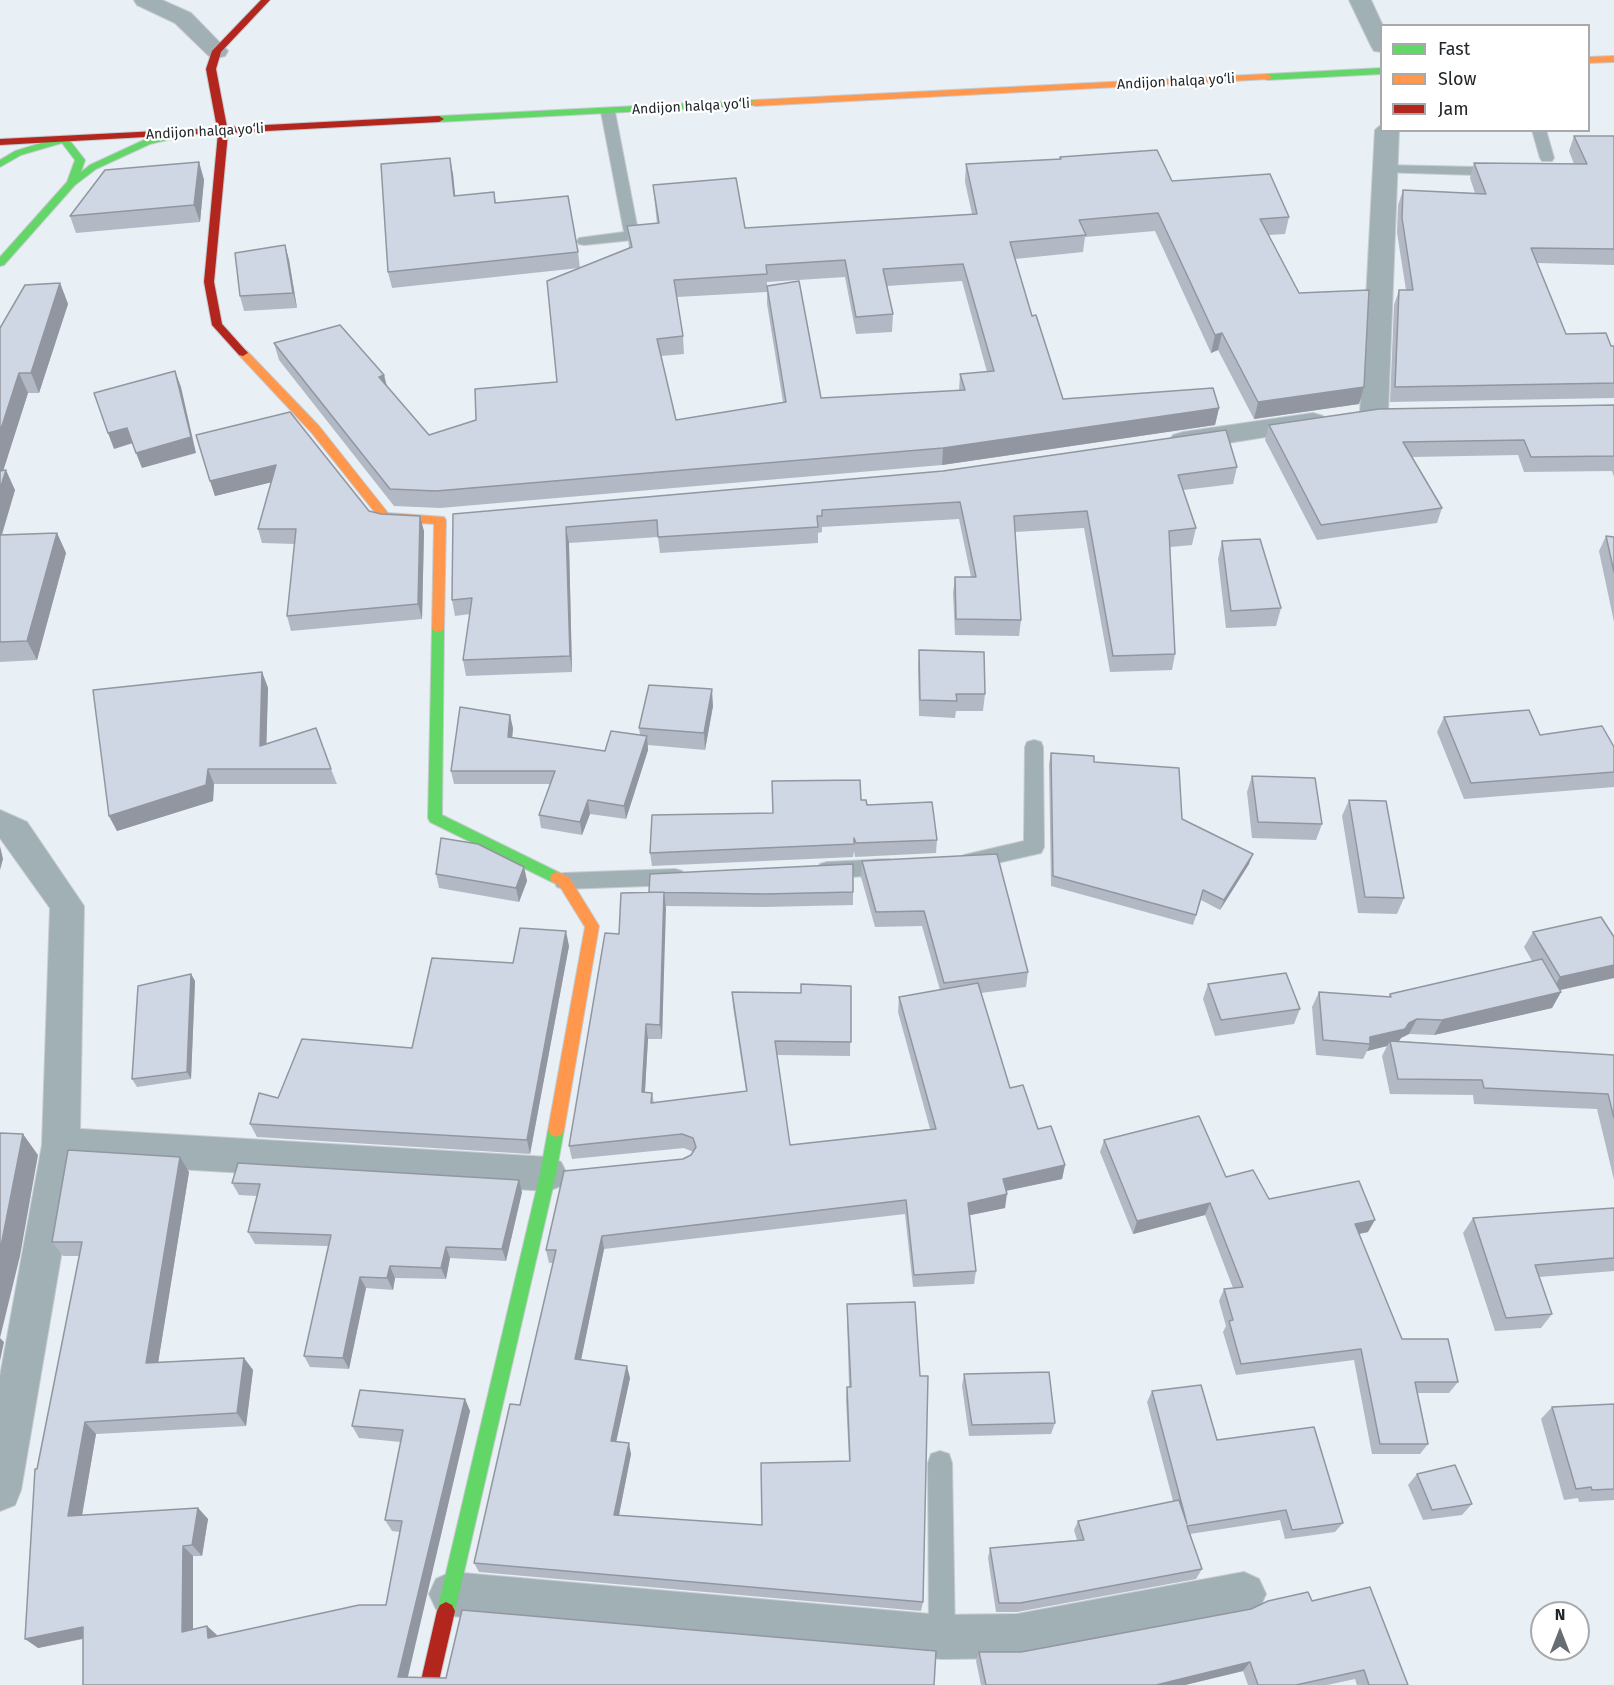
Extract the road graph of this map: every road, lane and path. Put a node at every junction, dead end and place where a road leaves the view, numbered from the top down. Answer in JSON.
{"nodes":[{"id":1,"x":145,"y":0,"type":"edge"},
{"id":2,"x":266,"y":0,"type":"edge"},
{"id":3,"x":1360,"y":0,"type":"edge"},
{"id":4,"x":1380,"y":42,"type":"edge"},
{"id":5,"x":217,"y":51,"type":"junction"},
{"id":6,"x":1614,"y":59,"type":"edge"},
{"id":7,"x":1590,"y":60,"type":"edge"},
{"id":8,"x":1380,"y":71,"type":"edge"},
{"id":9,"x":608,"y":112,"type":"junction"},
{"id":10,"x":224,"y":132,"type":"junction"},
{"id":11,"x":1387,"y":132,"type":"edge"},
{"id":12,"x":1540,"y":132,"type":"edge"},
{"id":13,"x":181,"y":134,"type":"junction"},
{"id":14,"x":64,"y":139,"type":"junction"},
{"id":15,"x":0,"y":142,"type":"edge"},
{"id":16,"x":1547,"y":158,"type":"dead end"},
{"id":17,"x":0,"y":164,"type":"edge"},
{"id":18,"x":1384,"y":169,"type":"junction"},
{"id":19,"x":1476,"y":171,"type":"edge"},
{"id":20,"x":72,"y":183,"type":"junction"},
{"id":21,"x":584,"y":241,"type":"dead end"},
{"id":22,"x":0,"y":263,"type":"edge"},
{"id":23,"x":1152,"y":446,"type":"edge"},
{"id":24,"x":1034,"y":747,"type":"dead end"},
{"id":25,"x":0,"y":823,"type":"edge"},
{"id":26,"x":952,"y":862,"type":"edge"},
{"id":27,"x":907,"y":865,"type":"edge"},
{"id":28,"x":814,"y":870,"type":"edge"},
{"id":29,"x":696,"y":876,"type":"edge"},
{"id":30,"x":564,"y":881,"type":"junction"},
{"id":31,"x":61,"y":1145,"type":"junction"},
{"id":32,"x":559,"y":1173,"type":"junction"},
{"id":33,"x":940,"y":1463,"type":"dead end"},
{"id":34,"x":0,"y":1490,"type":"edge"},
{"id":35,"x":451,"y":1594,"type":"junction"},
{"id":36,"x":1244,"y":1594,"type":"dead end"},
{"id":37,"x":942,"y":1637,"type":"junction"},
{"id":38,"x":429,"y":1685,"type":"edge"}],
"edges":[{"from":1,"to":5,"type":"street"},
{"from":2,"to":5,"type":"main road"},
{"from":3,"to":4,"type":"street"},
{"from":5,"to":10,"type":"main road"},
{"from":6,"to":7,"type":"main road"},
{"from":8,"to":9,"type":"main road","name":"Andijon halqa yo‘li"},
{"from":9,"to":10,"type":"main road","name":"Andijon halqa yo‘li"},
{"from":9,"to":21,"type":"lane"},
{"from":10,"to":13,"type":"main road","name":"Andijon halqa yo‘li"},
{"from":10,"to":30,"type":"main road"},
{"from":11,"to":18,"type":"street"},
{"from":12,"to":16,"type":"lane"},
{"from":13,"to":14,"type":"main road","name":"Andijon halqa yo‘li"},
{"from":13,"to":20,"type":"main road"},
{"from":14,"to":15,"type":"main road","name":"Andijon halqa yo‘li"},
{"from":14,"to":17,"type":"main road"},
{"from":14,"to":20,"type":"main road"},
{"from":18,"to":19,"type":"lane"},
{"from":18,"to":23,"type":"street"},
{"from":20,"to":22,"type":"main road"},
{"from":24,"to":26,"type":"lane"},
{"from":25,"to":31,"type":"street"},
{"from":27,"to":28,"type":"lane"},
{"from":29,"to":30,"type":"lane"},
{"from":30,"to":32,"type":"main road"},
{"from":31,"to":32,"type":"street"},
{"from":31,"to":34,"type":"street"},
{"from":32,"to":35,"type":"main road"},
{"from":33,"to":37,"type":"lane"},
{"from":35,"to":37,"type":"street"},
{"from":35,"to":38,"type":"main road"},
{"from":36,"to":37,"type":"street"}]}
